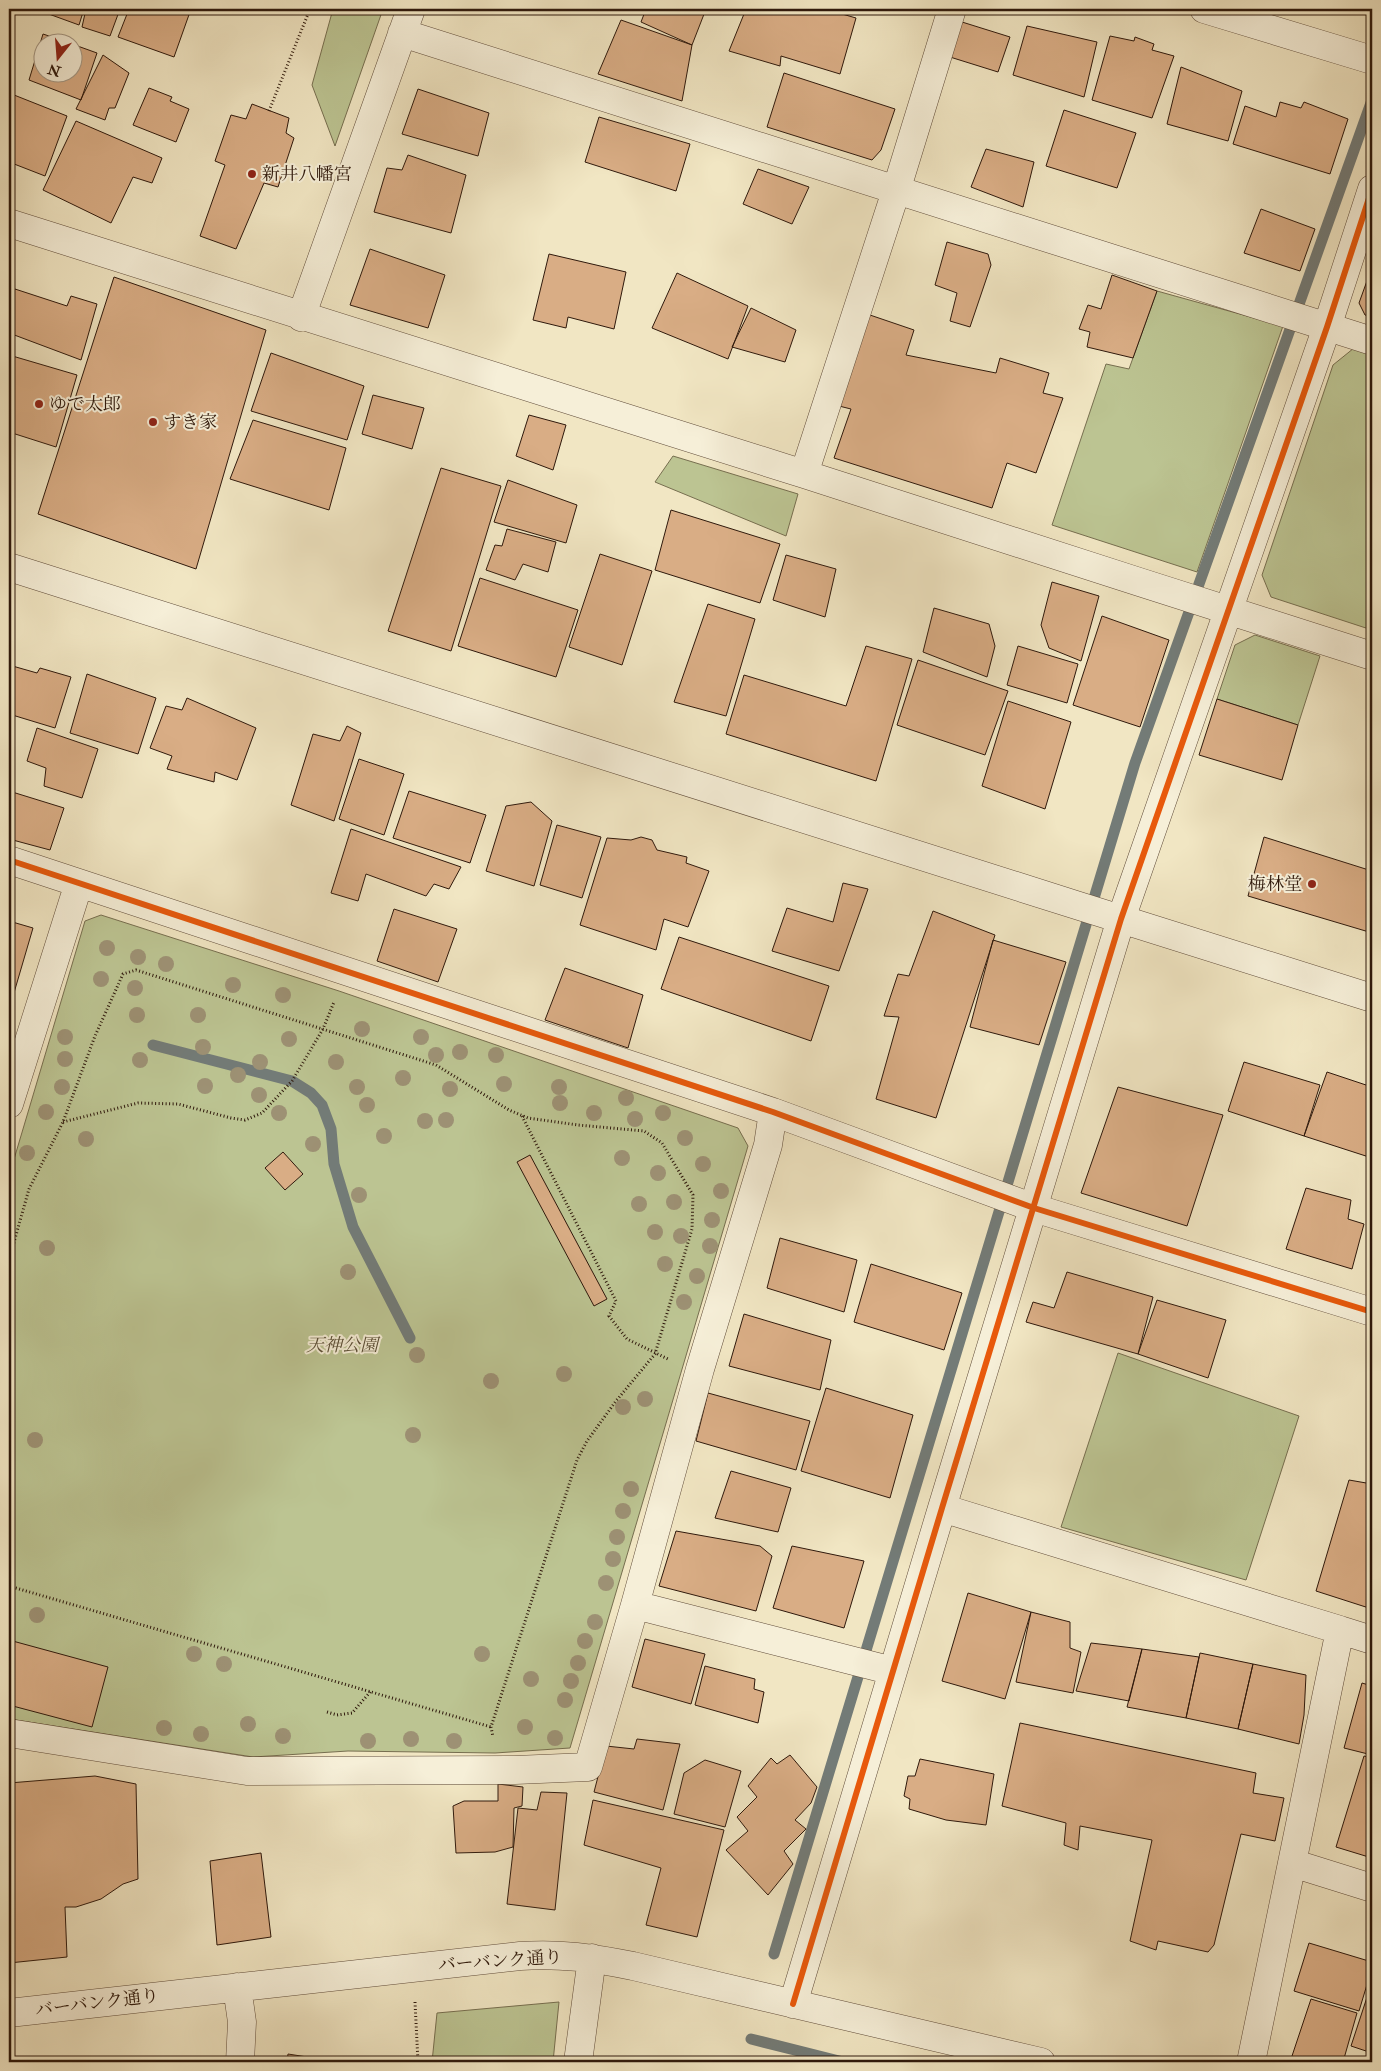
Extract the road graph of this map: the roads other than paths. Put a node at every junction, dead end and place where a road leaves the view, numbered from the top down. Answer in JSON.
{"nodes":[{"id":1,"x":952,"y":9,"type":"edge"},
{"id":2,"x":1204,"y":9,"type":"edge"},
{"id":3,"x":407,"y":21,"type":"edge"},
{"id":4,"x":1372,"y":60,"type":"edge"},
{"id":5,"x":1372,"y":189,"type":"edge"},
{"id":6,"x":896,"y":191,"type":"junction"},
{"id":7,"x":9,"y":223,"type":"edge"},
{"id":8,"x":301,"y":317,"type":"junction"},
{"id":9,"x":1327,"y":327,"type":"junction"},
{"id":10,"x":1372,"y":341,"type":"edge"},
{"id":11,"x":804,"y":474,"type":"junction"},
{"id":12,"x":9,"y":567,"type":"edge"},
{"id":13,"x":1228,"y":611,"type":"junction"},
{"id":14,"x":1372,"y":656,"type":"edge"},
{"id":15,"x":9,"y":860,"type":"edge"},
{"id":16,"x":79,"y":883,"type":"junction"},
{"id":17,"x":1121,"y":919,"type":"junction"},
{"id":18,"x":1372,"y":998,"type":"edge"},
{"id":19,"x":9,"y":1104,"type":"edge"},
{"id":20,"x":773,"y":1112,"type":"junction"},
{"id":21,"x":1034,"y":1208,"type":"junction"},
{"id":22,"x":1372,"y":1312,"type":"edge"},
{"id":23,"x":942,"y":1508,"type":"junction"},
{"id":24,"x":635,"y":1605,"type":"junction"},
{"id":25,"x":1340,"y":1630,"type":"junction"},
{"id":26,"x":1372,"y":1640,"type":"edge"},
{"id":27,"x":893,"y":1671,"type":"junction"},
{"id":28,"x":9,"y":1733,"type":"edge"},
{"id":29,"x":1292,"y":1863,"type":"junction"},
{"id":30,"x":1372,"y":1888,"type":"edge"},
{"id":31,"x":592,"y":1958,"type":"junction"},
{"id":32,"x":237,"y":1987,"type":"junction"},
{"id":33,"x":794,"y":2004,"type":"junction"},
{"id":34,"x":9,"y":2013,"type":"edge"},
{"id":35,"x":975,"y":2054,"type":"edge"},
{"id":36,"x":240,"y":2062,"type":"edge"},
{"id":37,"x":578,"y":2062,"type":"edge"},
{"id":38,"x":1041,"y":2062,"type":"edge"},
{"id":39,"x":1251,"y":2062,"type":"edge"}],
"edges":[{"from":1,"to":6,"type":"street"},
{"from":2,"to":4,"type":"street"},
{"from":3,"to":6,"type":"street"},
{"from":3,"to":8,"type":"street"},
{"from":5,"to":9,"type":"street"},
{"from":6,"to":9,"type":"street"},
{"from":6,"to":11,"type":"street"},
{"from":7,"to":8,"type":"street"},
{"from":8,"to":11,"type":"street"},
{"from":9,"to":10,"type":"street"},
{"from":9,"to":13,"type":"street"},
{"from":11,"to":13,"type":"street"},
{"from":12,"to":17,"type":"street"},
{"from":13,"to":14,"type":"street"},
{"from":13,"to":17,"type":"street"},
{"from":15,"to":16,"type":"street"},
{"from":16,"to":19,"type":"street"},
{"from":16,"to":20,"type":"street"},
{"from":17,"to":18,"type":"street"},
{"from":17,"to":21,"type":"street"},
{"from":20,"to":21,"type":"street"},
{"from":20,"to":24,"type":"street"},
{"from":21,"to":22,"type":"street"},
{"from":21,"to":23,"type":"street"},
{"from":23,"to":25,"type":"street"},
{"from":23,"to":27,"type":"street"},
{"from":24,"to":27,"type":"street"},
{"from":24,"to":28,"type":"street"},
{"from":25,"to":26,"type":"street"},
{"from":25,"to":29,"type":"street"},
{"from":27,"to":33,"type":"street"},
{"from":29,"to":30,"type":"street"},
{"from":29,"to":39,"type":"street"},
{"from":31,"to":32,"type":"street","name":"バーバンク通り"},
{"from":31,"to":33,"type":"street","name":"バーバンク通り"},
{"from":31,"to":37,"type":"street"},
{"from":32,"to":34,"type":"street","name":"バーバンク通り"},
{"from":32,"to":36,"type":"street"},
{"from":33,"to":35,"type":"street","name":"バーバンク通り"},
{"from":35,"to":38,"type":"street","name":"バーバンク通り"}]}
